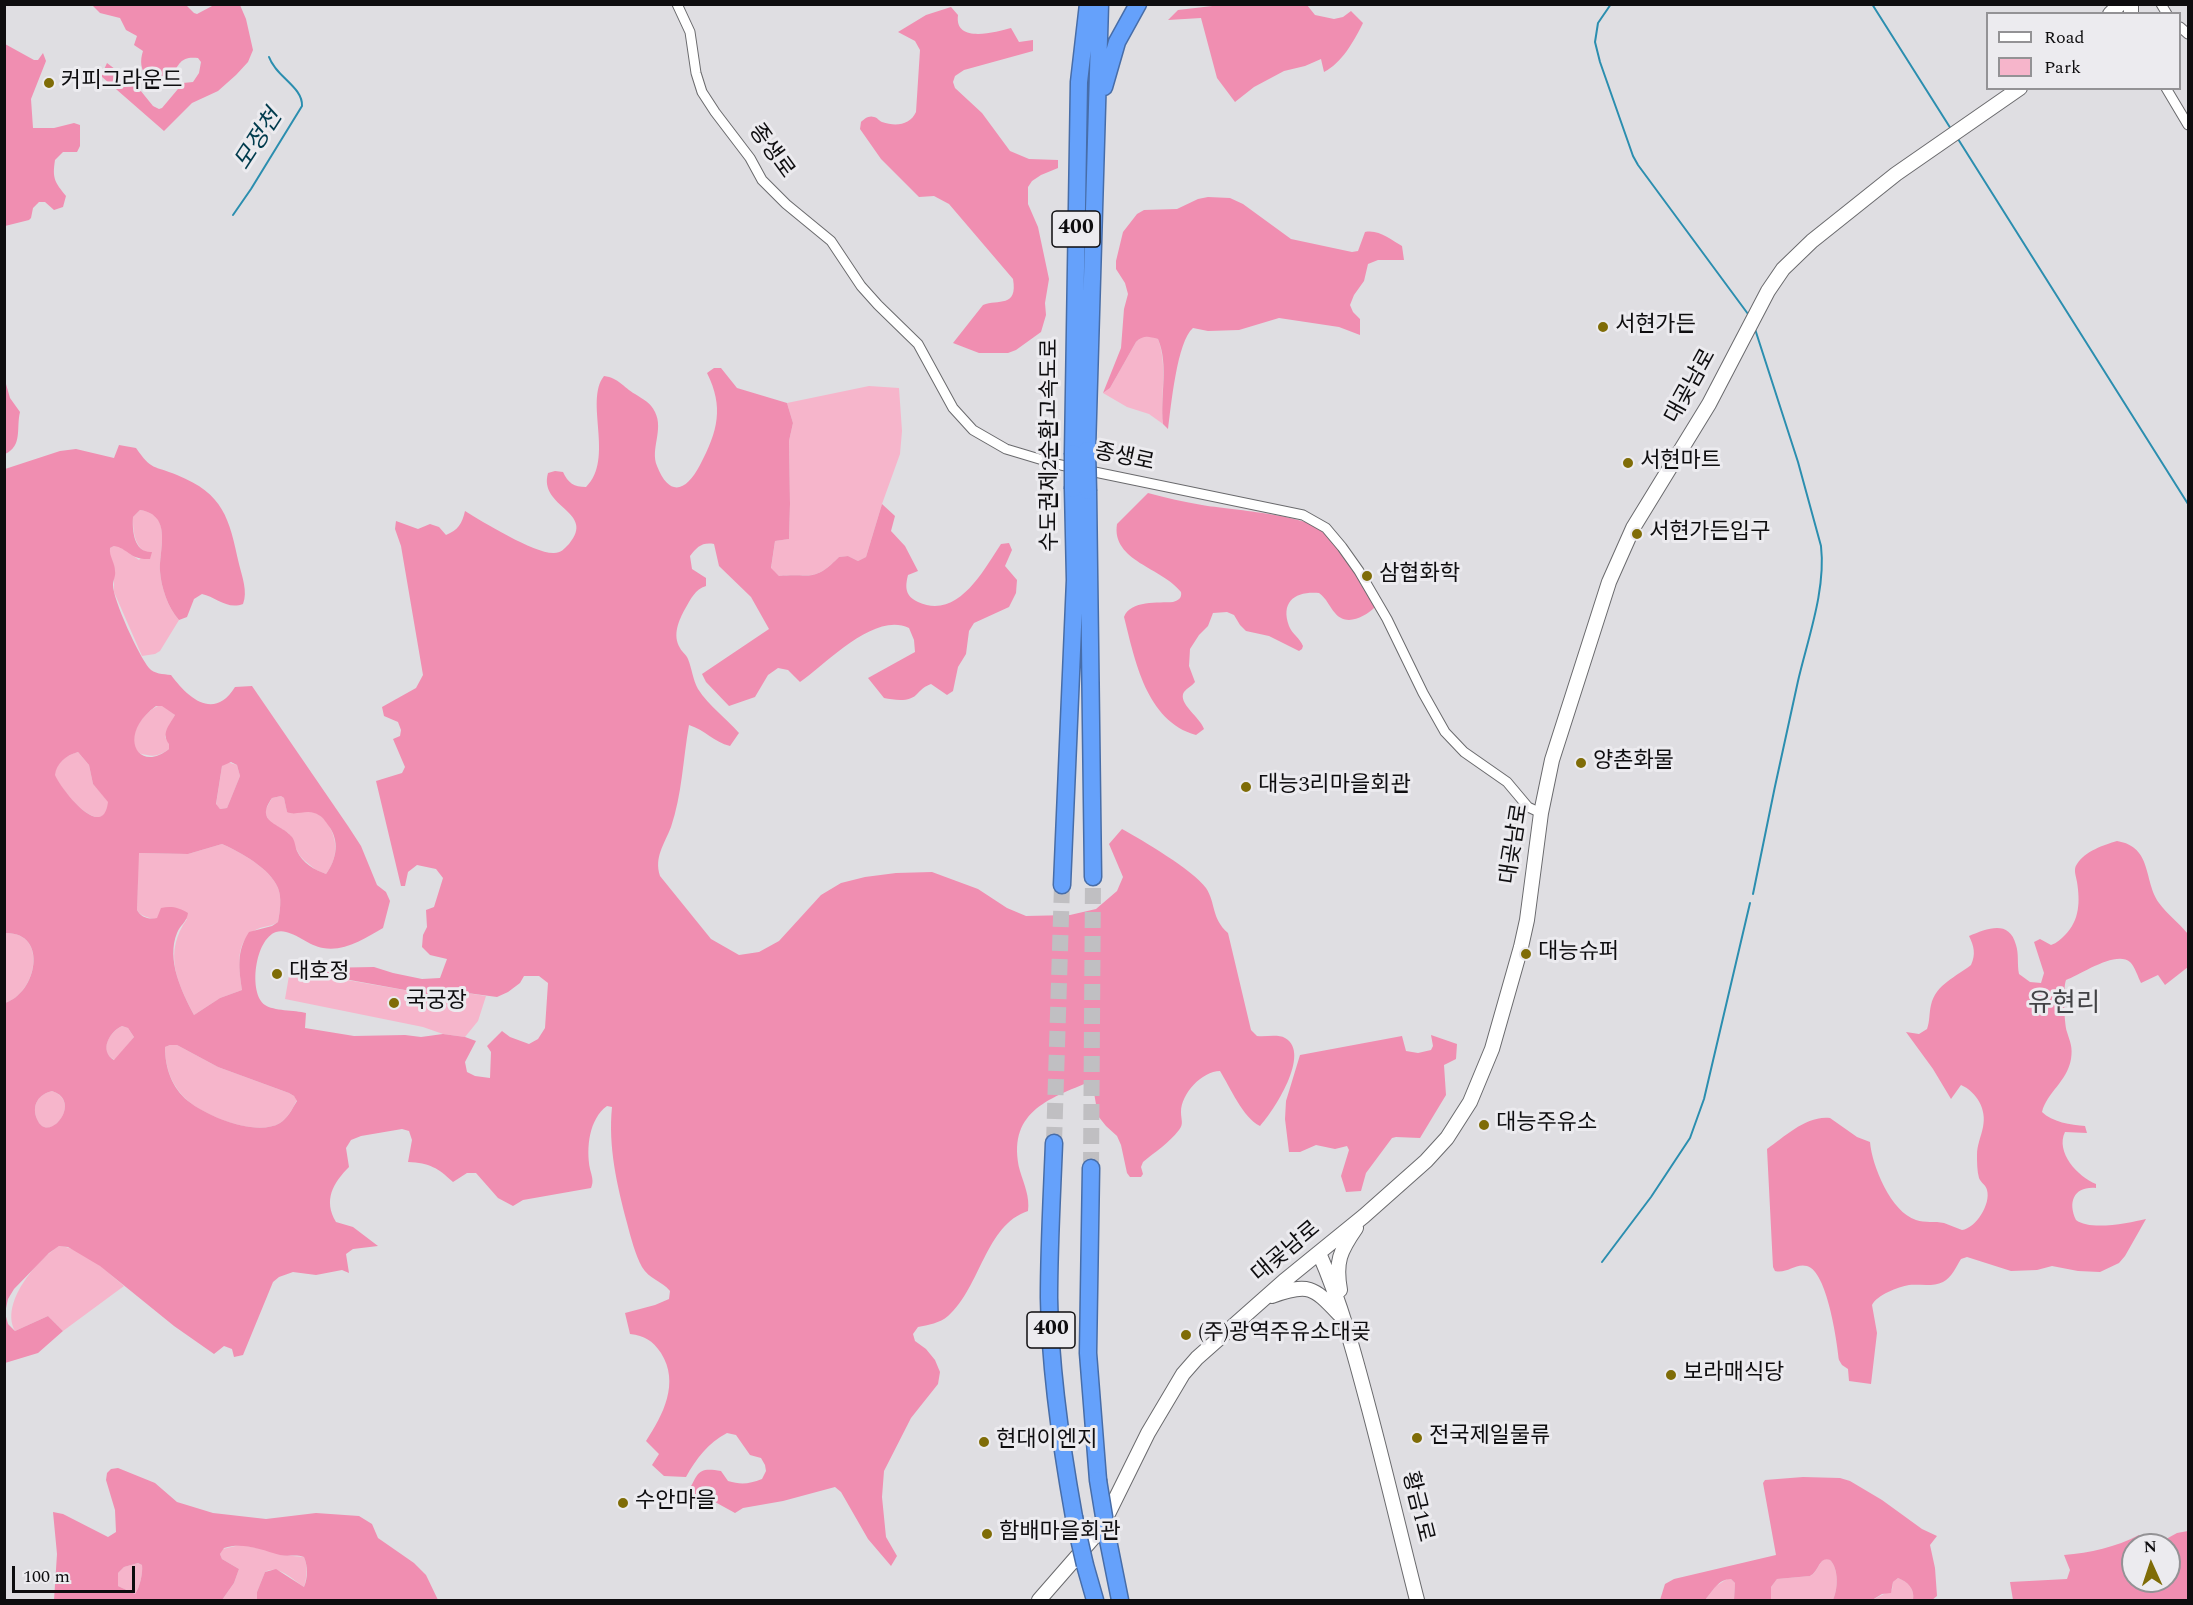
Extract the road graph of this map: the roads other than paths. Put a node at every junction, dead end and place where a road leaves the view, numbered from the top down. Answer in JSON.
{"nodes":[{"id":1,"x":677,"y":4,"type":"edge"},
{"id":2,"x":1080,"y":4,"type":"edge"},
{"id":3,"x":1088,"y":4,"type":"edge"},
{"id":4,"x":1100,"y":4,"type":"edge"},
{"id":5,"x":1138,"y":4,"type":"edge"},
{"id":6,"x":1078,"y":82,"type":"junction"},
{"id":7,"x":2017,"y":90,"type":"edge"},
{"id":8,"x":2167,"y":90,"type":"edge"},
{"id":9,"x":2188,"y":124,"type":"edge"},
{"id":10,"x":1095,"y":138,"type":"junction"},
{"id":11,"x":1080,"y":452,"type":"junction"},
{"id":12,"x":1081,"y":490,"type":"junction"},
{"id":13,"x":1541,"y":813,"type":"junction"},
{"id":14,"x":1093,"y":877,"type":"tunnel mouth"},
{"id":15,"x":1062,"y":885,"type":"tunnel mouth"},
{"id":16,"x":1054,"y":1143,"type":"tunnel mouth"},
{"id":17,"x":1091,"y":1168,"type":"tunnel mouth"},
{"id":18,"x":1364,"y":1216,"type":"junction"},
{"id":19,"x":1318,"y":1253,"type":"junction"},
{"id":20,"x":1265,"y":1299,"type":"junction"},
{"id":21,"x":1344,"y":1319,"type":"junction"},
{"id":22,"x":1040,"y":1600,"type":"edge"},
{"id":23,"x":1095,"y":1600,"type":"edge"},
{"id":24,"x":1120,"y":1600,"type":"edge"},
{"id":25,"x":1417,"y":1600,"type":"edge"}],
"edges":[{"from":1,"to":13,"type":"street","name":"종생로"},
{"from":2,"to":6,"type":"highway"},
{"from":3,"to":6,"type":"highway","name":"수도권제2순환고속도로","number":"400"},
{"from":4,"to":10,"type":"highway","name":"수도권제2순환고속도로","number":"400"},
{"from":5,"to":10,"type":"highway"},
{"from":6,"to":11,"type":"highway","name":"수도권제2순환고속도로","number":"400"},
{"from":7,"to":13,"type":"street","name":"대곶남로"},
{"from":8,"to":9,"type":"street"},
{"from":10,"to":11,"type":"highway","name":"수도권제2순환고속도로","number":"400"},
{"from":11,"to":12,"type":"highway","name":"수도권제2순환고속도로","number":"400","bridge":true},
{"from":12,"to":14,"type":"highway","name":"수도권제2순환고속도로","number":"400"},
{"from":12,"to":15,"type":"highway","name":"수도권제2순환고속도로","number":"400"},
{"from":13,"to":18,"type":"street","name":"대곶남로"},
{"from":16,"to":23,"type":"highway","number":"400","bridge":true},
{"from":17,"to":24,"type":"highway","number":"400","bridge":true},
{"from":18,"to":19,"type":"street","name":"대곶남로"},
{"from":18,"to":21,"type":"street"},
{"from":19,"to":20,"type":"street","name":"대곶남로"},
{"from":19,"to":21,"type":"street","name":"황금1로"},
{"from":20,"to":21,"type":"street"},
{"from":20,"to":22,"type":"street","name":"대곶남로"},
{"from":21,"to":25,"type":"street","name":"황금1로"}]}
